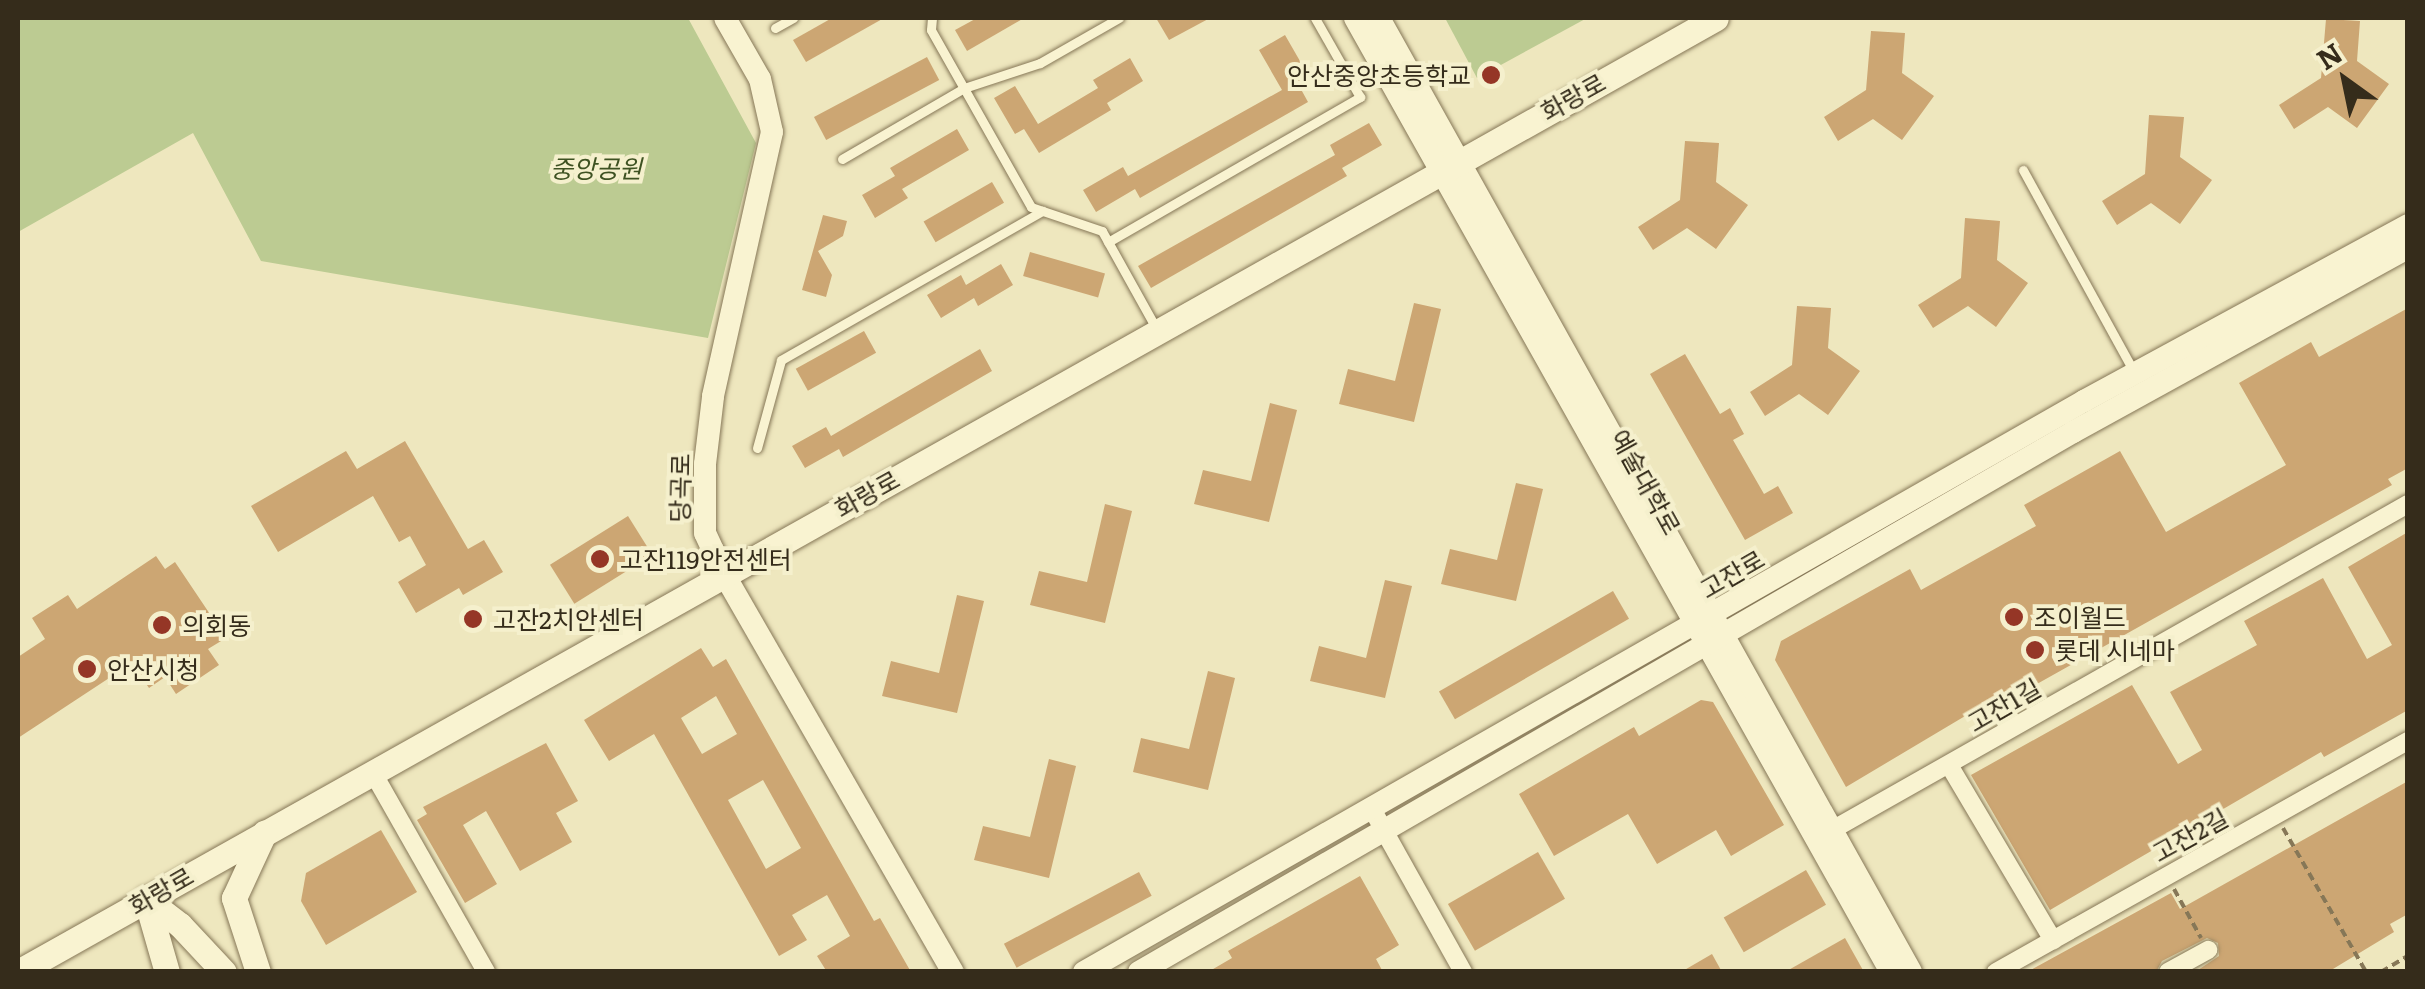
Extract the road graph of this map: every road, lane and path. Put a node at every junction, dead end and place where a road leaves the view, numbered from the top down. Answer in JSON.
{"nodes":[{"id":1,"x":725,"y":18,"type":"edge"},
{"id":2,"x":793,"y":18,"type":"edge"},
{"id":3,"x":932,"y":18,"type":"edge"},
{"id":4,"x":1119,"y":18,"type":"edge"},
{"id":5,"x":1314,"y":18,"type":"edge"},
{"id":6,"x":1355,"y":18,"type":"edge"},
{"id":7,"x":1378,"y":18,"type":"edge"},
{"id":8,"x":1716,"y":18,"type":"edge"},
{"id":9,"x":776,"y":28,"type":"dead end"},
{"id":10,"x":964,"y":88,"type":"junction"},
{"id":11,"x":842,"y":159,"type":"dead end"},
{"id":12,"x":1450,"y":167,"type":"junction"},
{"id":13,"x":2023,"y":170,"type":"dead end"},
{"id":14,"x":1042,"y":211,"type":"junction"},
{"id":15,"x":2408,"y":224,"type":"edge"},
{"id":16,"x":1108,"y":242,"type":"junction"},
{"id":17,"x":2408,"y":248,"type":"edge"},
{"id":18,"x":1157,"y":331,"type":"junction"},
{"id":19,"x":2140,"y":383,"type":"junction"},
{"id":20,"x":757,"y":448,"type":"dead end"},
{"id":21,"x":2408,"y":504,"type":"edge"},
{"id":22,"x":724,"y":574,"type":"junction"},
{"id":23,"x":1711,"y":631,"type":"junction"},
{"id":24,"x":2408,"y":741,"type":"edge"},
{"id":25,"x":1949,"y":765,"type":"junction"},
{"id":26,"x":372,"y":771,"type":"junction"},
{"id":27,"x":1372,"y":809,"type":"junction"},
{"id":28,"x":2276,"y":815,"type":"junction"},
{"id":29,"x":1832,"y":830,"type":"junction"},
{"id":30,"x":264,"y":832,"type":"junction"},
{"id":31,"x":1385,"y":833,"type":"junction"},
{"id":32,"x":2166,"y":876,"type":"junction"},
{"id":33,"x":146,"y":899,"type":"junction"},
{"id":34,"x":2053,"y":940,"type":"junction"},
{"id":35,"x":2208,"y":950,"type":"joint"},
{"id":36,"x":2408,"y":956,"type":"edge"},
{"id":37,"x":19,"y":971,"type":"edge"},
{"id":38,"x":57,"y":972,"type":"edge"},
{"id":39,"x":166,"y":972,"type":"edge"},
{"id":40,"x":224,"y":972,"type":"edge"},
{"id":41,"x":258,"y":972,"type":"edge"},
{"id":42,"x":486,"y":972,"type":"edge"},
{"id":43,"x":953,"y":972,"type":"edge"},
{"id":44,"x":1084,"y":972,"type":"edge"},
{"id":45,"x":1139,"y":972,"type":"edge"},
{"id":46,"x":1463,"y":972,"type":"edge"},
{"id":47,"x":1891,"y":972,"type":"edge"},
{"id":48,"x":1911,"y":972,"type":"edge"},
{"id":49,"x":1996,"y":972,"type":"edge"},
{"id":50,"x":2168,"y":972,"type":"edge"},
{"id":51,"x":2366,"y":972,"type":"edge"},
{"id":52,"x":2381,"y":972,"type":"edge"}],
"edges":[{"from":1,"to":22,"type":"street","name":"당곡로"},
{"from":2,"to":9,"type":"lane"},
{"from":3,"to":10,"type":"lane"},
{"from":4,"to":10,"type":"lane"},
{"from":5,"to":16,"type":"lane"},
{"from":6,"to":12,"type":"street","name":"예술대학로"},
{"from":7,"to":12,"type":"street","name":"예술대학로"},
{"from":8,"to":12,"type":"main road","name":"화랑로"},
{"from":10,"to":11,"type":"lane"},
{"from":10,"to":14,"type":"lane"},
{"from":12,"to":18,"type":"main road","name":"화랑로"},
{"from":12,"to":23,"type":"street","name":"예술대학로"},
{"from":13,"to":19,"type":"lane"},
{"from":14,"to":16,"type":"lane"},
{"from":14,"to":20,"type":"lane"},
{"from":15,"to":19,"type":"street","name":"고잔로"},
{"from":16,"to":18,"type":"lane"},
{"from":17,"to":19,"type":"street","name":"고잔로"},
{"from":18,"to":22,"type":"main road","name":"화랑로"},
{"from":19,"to":23,"type":"street","name":"고잔로"},
{"from":21,"to":25,"type":"street","name":"고잔1길"},
{"from":22,"to":26,"type":"main road","name":"화랑로"},
{"from":22,"to":43,"type":"street","name":"당곡로"},
{"from":23,"to":27,"type":"street","name":"고잔로"},
{"from":23,"to":29,"type":"street","name":"예술대학로"},
{"from":23,"to":31,"type":"street","name":"고잔로"},
{"from":23,"to":47,"type":"street","name":"예술대학로"},
{"from":24,"to":28,"type":"street","name":"고잔2길"},
{"from":25,"to":29,"type":"street","name":"고잔1길"},
{"from":25,"to":34,"type":"street"},
{"from":26,"to":30,"type":"main road","name":"화랑로"},
{"from":26,"to":42,"type":"street"},
{"from":27,"to":31,"type":"street"},
{"from":27,"to":44,"type":"street","name":"고잔로"},
{"from":28,"to":32,"type":"street","name":"고잔2길"},
{"from":28,"to":51,"type":"path"},
{"from":29,"to":48,"type":"street","name":"예술대학로"},
{"from":30,"to":33,"type":"main road","name":"화랑로"},
{"from":30,"to":41,"type":"main road"},
{"from":31,"to":45,"type":"street","name":"고잔로"},
{"from":31,"to":46,"type":"street"},
{"from":32,"to":34,"type":"street","name":"고잔2길"},
{"from":32,"to":35,"type":"path"},
{"from":33,"to":37,"type":"main road","name":"화랑로"},
{"from":33,"to":39,"type":"main road"},
{"from":33,"to":40,"type":"main road"},
{"from":34,"to":49,"type":"street","name":"고잔2길"},
{"from":35,"to":50,"type":"street"},
{"from":36,"to":52,"type":"path"},
{"from":37,"to":38,"type":"main road"}]}
